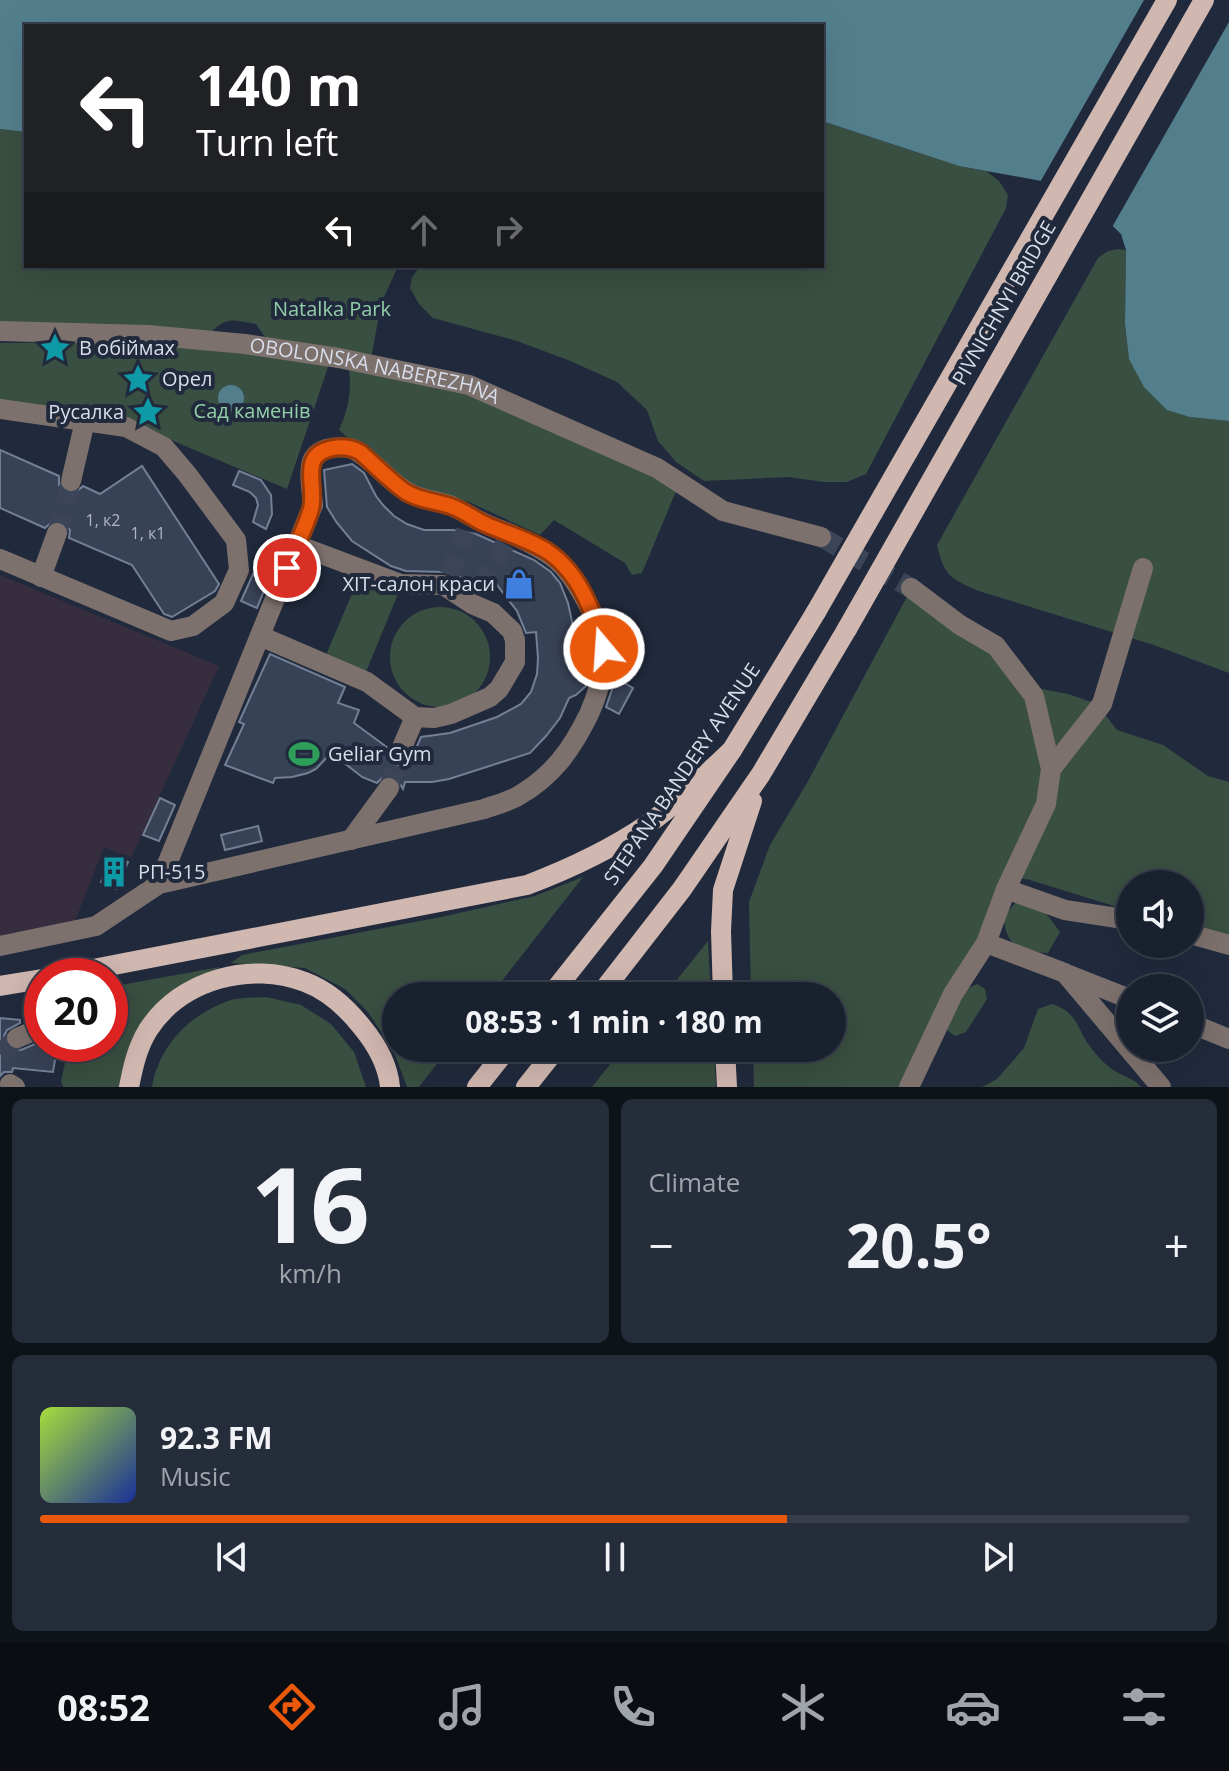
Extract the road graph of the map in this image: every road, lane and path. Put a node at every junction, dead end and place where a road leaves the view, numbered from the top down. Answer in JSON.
{"nodes":[{"id":1,"x":1167,"y":0,"type":"edge"},
{"id":2,"x":1204,"y":0,"type":"edge"},
{"id":3,"x":0,"y":331,"type":"edge"},
{"id":4,"x":0,"y":409,"type":"edge"},
{"id":5,"x":85,"y":421,"type":"junction"},
{"id":6,"x":71,"y":481,"type":"tunnel mouth"},
{"id":7,"x":57,"y":533,"type":"tunnel mouth"},
{"id":8,"x":821,"y":537,"type":"tunnel mouth"},
{"id":9,"x":297,"y":545,"type":"junction"},
{"id":10,"x":0,"y":559,"type":"edge"},
{"id":11,"x":1143,"y":568,"type":"dead end"},
{"id":12,"x":41,"y":577,"type":"junction"},
{"id":13,"x":911,"y":588,"type":"tunnel mouth"},
{"id":14,"x":816,"y":612,"type":"joint"},
{"id":15,"x":260,"y":636,"type":"junction"},
{"id":16,"x":415,"y":717,"type":"junction"},
{"id":17,"x":732,"y":750,"type":"junction"},
{"id":18,"x":400,"y":752,"type":"tunnel mouth"},
{"id":19,"x":1051,"y":769,"type":"junction"},
{"id":20,"x":761,"y":774,"type":"junction"},
{"id":21,"x":389,"y":788,"type":"tunnel mouth"},
{"id":22,"x":351,"y":840,"type":"junction"},
{"id":23,"x":159,"y":884,"type":"junction"},
{"id":24,"x":1006,"y":889,"type":"junction"},
{"id":25,"x":1116,"y":918,"type":"edge"},
{"id":26,"x":1204,"y":938,"type":"edge"},
{"id":27,"x":986,"y":943,"type":"junction"},
{"id":28,"x":1229,"y":945,"type":"edge"},
{"id":29,"x":0,"y":946,"type":"edge"},
{"id":30,"x":161,"y":957,"type":"junction"},
{"id":31,"x":128,"y":963,"type":"edge"},
{"id":32,"x":128,"y":970,"type":"edge"},
{"id":33,"x":1065,"y":973,"type":"junction"},
{"id":34,"x":24,"y":982,"type":"edge"},
{"id":35,"x":561,"y":982,"type":"edge"},
{"id":36,"x":610,"y":982,"type":"edge"},
{"id":37,"x":723,"y":982,"type":"edge"},
{"id":38,"x":0,"y":986,"type":"edge"},
{"id":39,"x":1116,"y":993,"type":"edge"},
{"id":40,"x":1204,"y":1029,"type":"edge"},
{"id":41,"x":24,"y":1035,"type":"edge"},
{"id":42,"x":17,"y":1038,"type":"tunnel mouth"},
{"id":43,"x":1229,"y":1039,"type":"edge"},
{"id":44,"x":497,"y":1062,"type":"edge"},
{"id":45,"x":546,"y":1062,"type":"edge"},
{"id":46,"x":726,"y":1062,"type":"edge"},
{"id":47,"x":129,"y":1087,"type":"edge"},
{"id":48,"x":390,"y":1087,"type":"edge"},
{"id":49,"x":477,"y":1087,"type":"edge"},
{"id":50,"x":526,"y":1087,"type":"edge"},
{"id":51,"x":727,"y":1087,"type":"edge"},
{"id":52,"x":909,"y":1087,"type":"edge"},
{"id":53,"x":1161,"y":1087,"type":"edge"}],
"edges":[{"from":1,"to":14,"type":"main road","name":"PIVNICHNYI BRIDGE","bridge":true},
{"from":2,"to":20,"type":"main road","name":"PIVNICHNYI BRIDGE","bridge":true},
{"from":3,"to":8,"type":"street","name":"OBOLONSKA NABEREZHNA"},
{"from":4,"to":5,"type":"street"},
{"from":5,"to":6,"type":"street"},
{"from":5,"to":12,"type":"street"},
{"from":7,"to":12,"type":"street"},
{"from":9,"to":15,"type":"street"},
{"from":9,"to":16,"type":"street"},
{"from":9,"to":22,"type":"street"},
{"from":10,"to":12,"type":"street"},
{"from":11,"to":19,"type":"street"},
{"from":13,"to":19,"type":"street"},
{"from":14,"to":17,"type":"main road","name":"STEPANA BANDERY AVENUE"},
{"from":15,"to":16,"type":"street"},
{"from":15,"to":23,"type":"street"},
{"from":16,"to":18,"type":"street"},
{"from":17,"to":30,"type":"main road"},
{"from":17,"to":35,"type":"main road","name":"STEPANA BANDERY AVENUE"},
{"from":19,"to":24,"type":"street"},
{"from":20,"to":36,"type":"main road"},
{"from":20,"to":37,"type":"main road"},
{"from":21,"to":22,"type":"street"},
{"from":22,"to":23,"type":"street"},
{"from":23,"to":29,"type":"street"},
{"from":24,"to":25,"type":"street"},
{"from":24,"to":27,"type":"street"},
{"from":26,"to":28,"type":"street"},
{"from":27,"to":33,"type":"street"},
{"from":27,"to":52,"type":"street"},
{"from":30,"to":31,"type":"main road"},
{"from":30,"to":32,"type":"street"},
{"from":33,"to":39,"type":"street"},
{"from":33,"to":53,"type":"street"},
{"from":34,"to":38,"type":"main road"},
{"from":40,"to":43,"type":"street"},
{"from":41,"to":42,"type":"street"},
{"from":44,"to":49,"type":"main road"},
{"from":45,"to":50,"type":"main road"},
{"from":46,"to":51,"type":"main road"},
{"from":47,"to":48,"type":"main road"}]}
